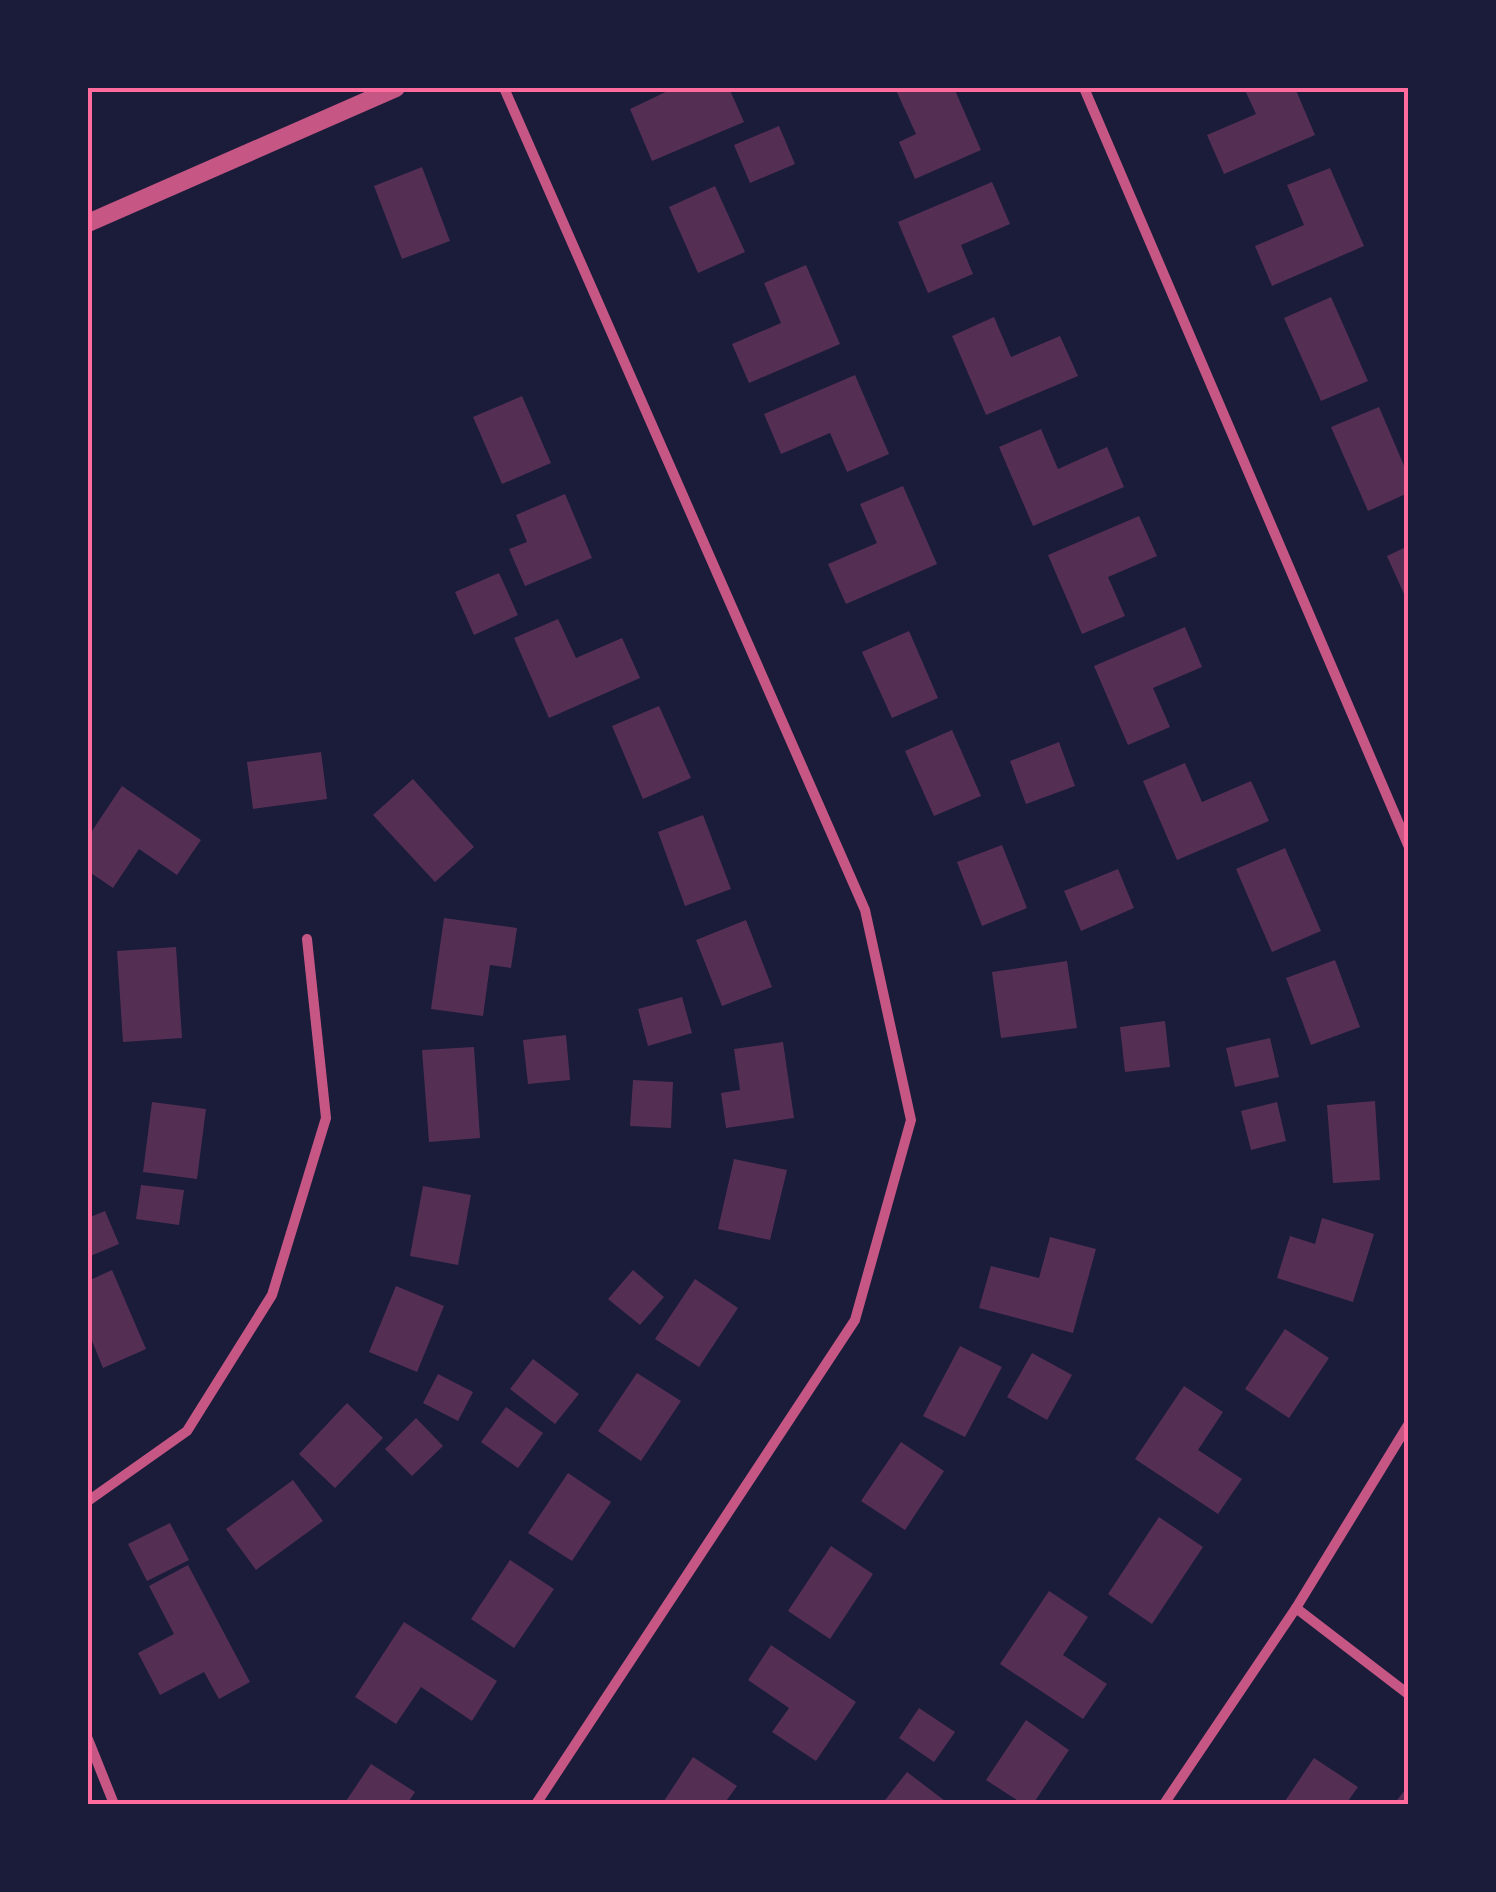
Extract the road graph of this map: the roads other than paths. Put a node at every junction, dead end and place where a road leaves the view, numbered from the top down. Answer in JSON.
{"nodes":[{"id":1,"x":396,"y":88,"type":"edge"},
{"id":2,"x":504,"y":88,"type":"edge"},
{"id":3,"x":1084,"y":88,"type":"edge"},
{"id":4,"x":88,"y":223,"type":"edge"},
{"id":5,"x":1408,"y":846,"type":"edge"},
{"id":6,"x":306,"y":940,"type":"dead end"},
{"id":7,"x":1408,"y":1425,"type":"edge"},
{"id":8,"x":88,"y":1501,"type":"edge"},
{"id":9,"x":1296,"y":1608,"type":"junction"},
{"id":10,"x":1408,"y":1694,"type":"edge"},
{"id":11,"x":88,"y":1738,"type":"edge"},
{"id":12,"x":114,"y":1804,"type":"edge"},
{"id":13,"x":536,"y":1804,"type":"edge"},
{"id":14,"x":1164,"y":1804,"type":"edge"}],
"edges":[{"from":1,"to":4,"type":"street"},
{"from":2,"to":13,"type":"street"},
{"from":3,"to":5,"type":"street"},
{"from":6,"to":8,"type":"street"},
{"from":7,"to":9,"type":"street"},
{"from":9,"to":10,"type":"street"},
{"from":9,"to":14,"type":"street"},
{"from":11,"to":12,"type":"street"}]}
